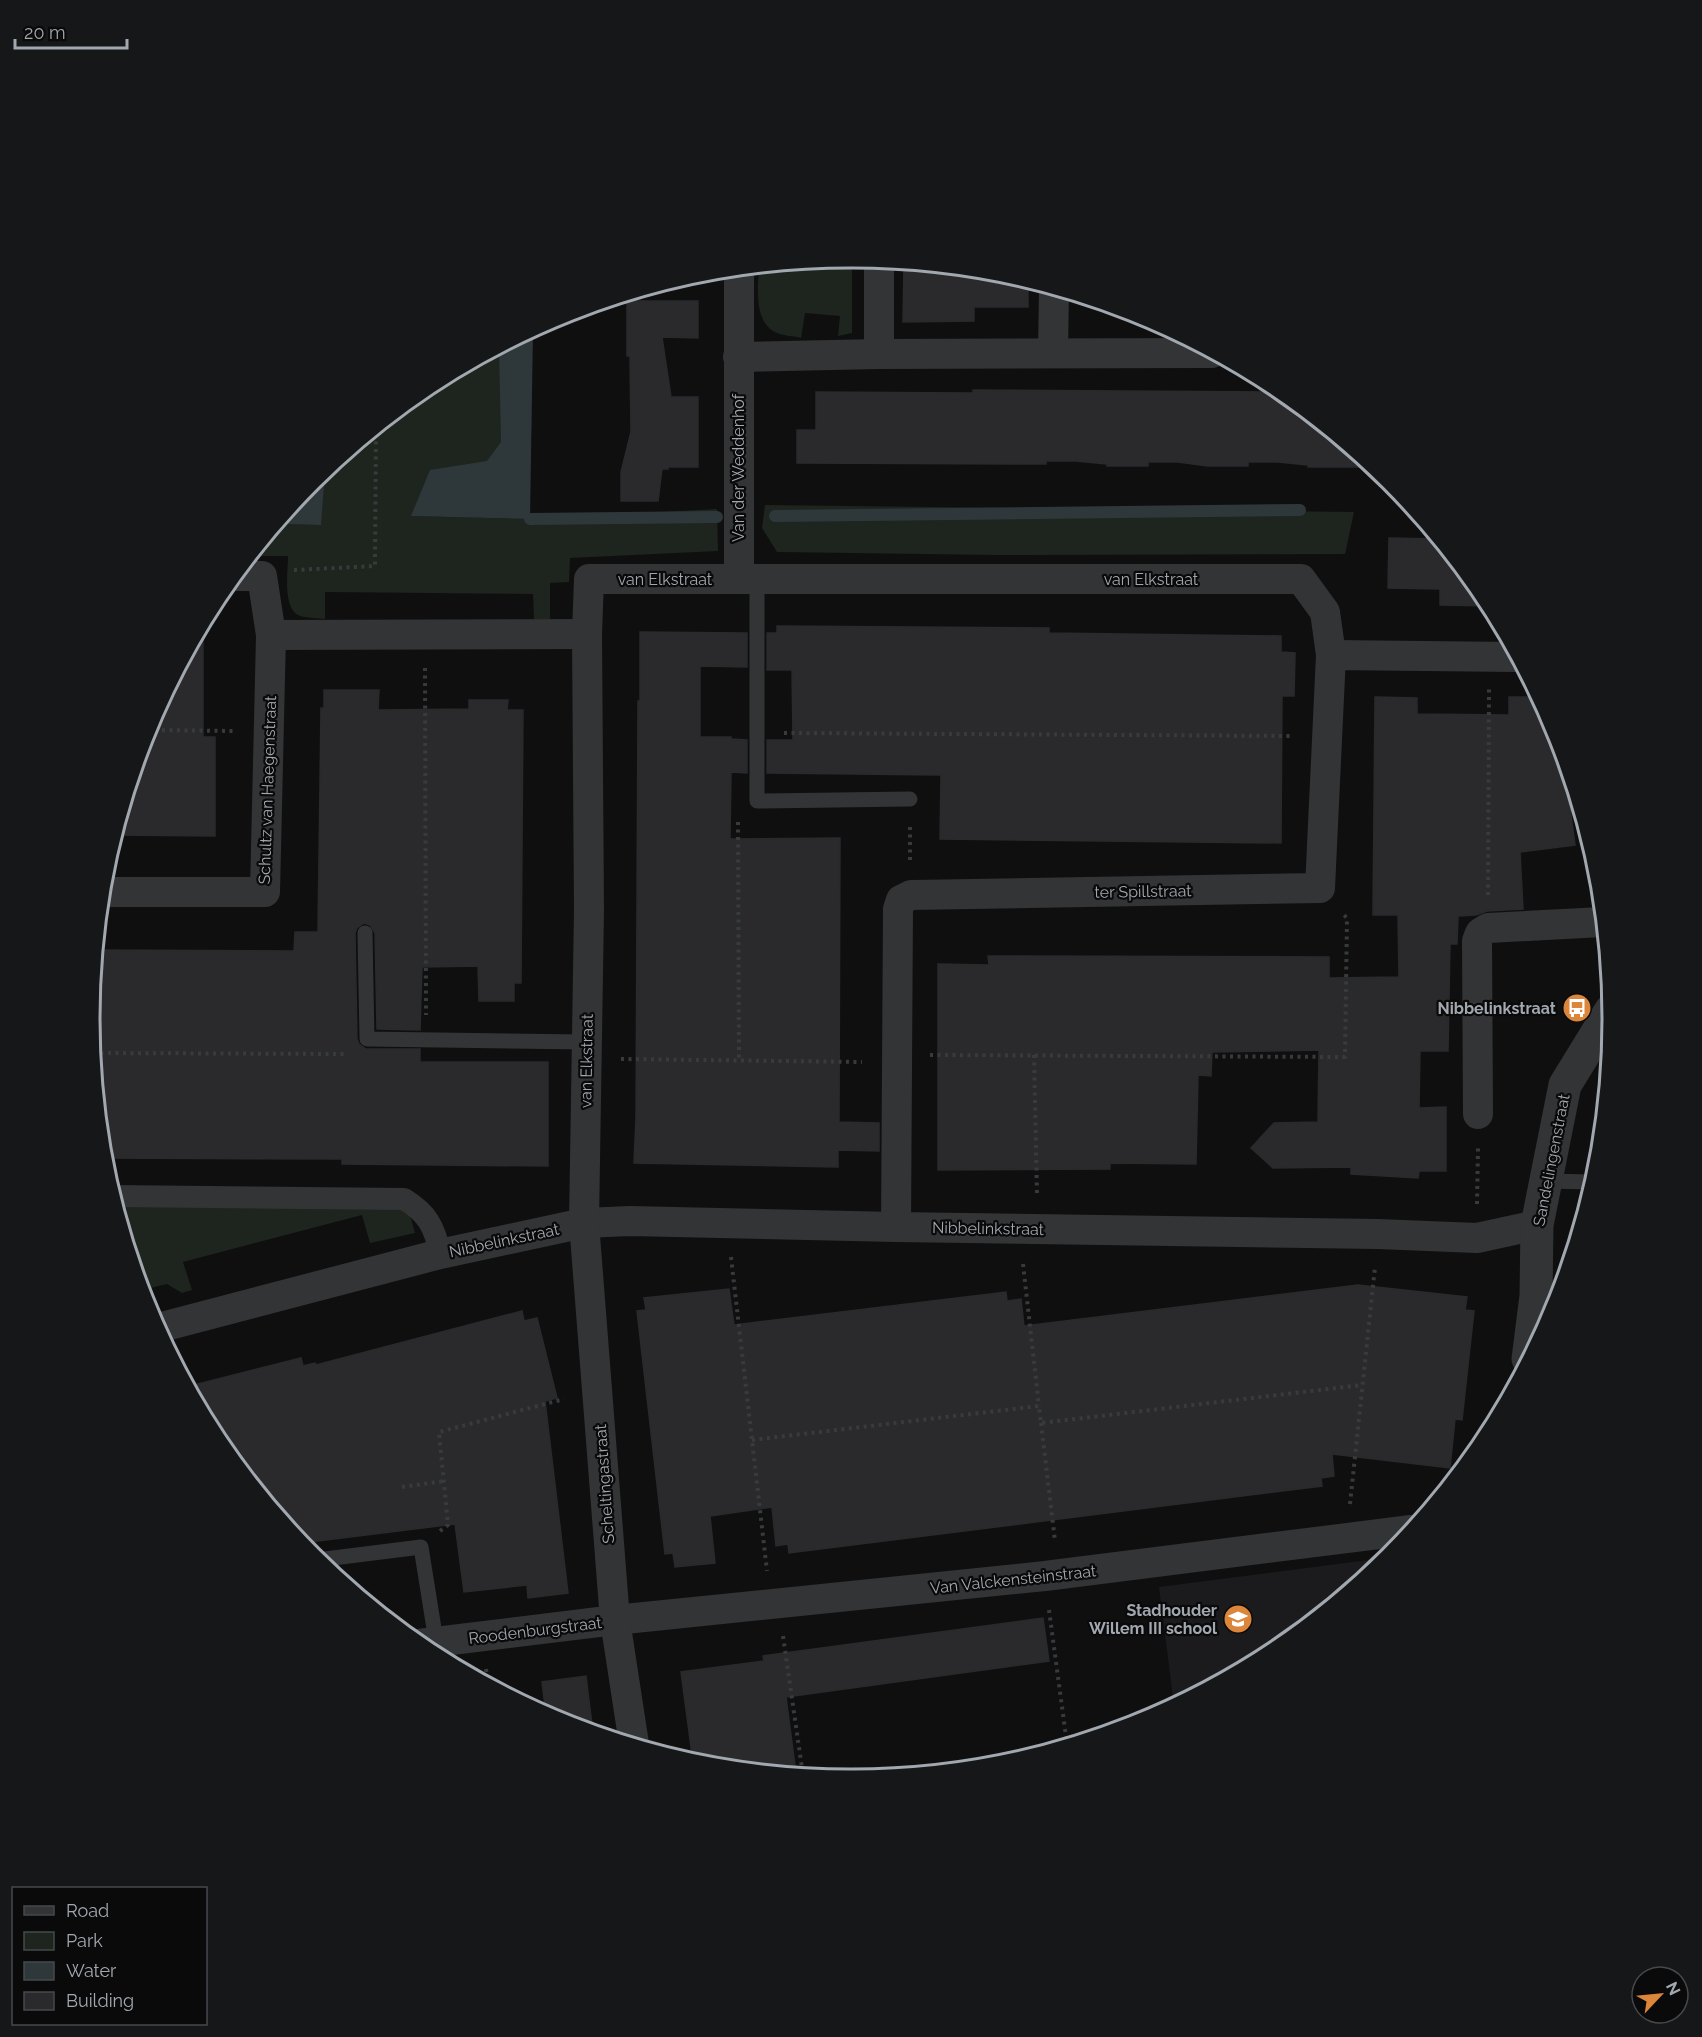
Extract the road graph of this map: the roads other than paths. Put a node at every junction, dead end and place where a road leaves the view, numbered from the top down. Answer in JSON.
{"nodes":[{"id":1,"x":879,"y":269,"type":"edge"},
{"id":2,"x":739,"y":276,"type":"edge"},
{"id":3,"x":1053,"y":296,"type":"edge"},
{"id":4,"x":1053,"y":352,"type":"junction"},
{"id":5,"x":1197,"y":353,"type":"edge"},
{"id":6,"x":879,"y":354,"type":"junction"},
{"id":7,"x":738,"y":357,"type":"junction"},
{"id":8,"x":248,"y":576,"type":"edge"},
{"id":9,"x":748,"y":579,"type":"junction"},
{"id":10,"x":587,"y":634,"type":"junction"},
{"id":11,"x":271,"y":635,"type":"junction"},
{"id":12,"x":1330,"y":655,"type":"junction"},
{"id":13,"x":1503,"y":656,"type":"edge"},
{"id":14,"x":910,"y":799,"type":"road end"},
{"id":15,"x":112,"y":892,"type":"edge"},
{"id":16,"x":1595,"y":922,"type":"edge"},
{"id":17,"x":365,"y":933,"type":"dead end"},
{"id":18,"x":1602,"y":1025,"type":"edge"},
{"id":19,"x":586,"y":1050,"type":"junction"},
{"id":20,"x":1478,"y":1114,"type":"road end"},
{"id":21,"x":1545,"y":1181,"type":"junction"},
{"id":22,"x":1583,"y":1182,"type":"edge"},
{"id":23,"x":122,"y":1196,"type":"edge"},
{"id":24,"x":584,"y":1223,"type":"junction"},
{"id":25,"x":1537,"y":1225,"type":"junction"},
{"id":26,"x":896,"y":1227,"type":"junction"},
{"id":27,"x":440,"y":1254,"type":"junction"},
{"id":28,"x":167,"y":1326,"type":"edge"},
{"id":29,"x":1531,"y":1334,"type":"edge"},
{"id":30,"x":1398,"y":1532,"type":"edge"},
{"id":31,"x":330,"y":1558,"type":"edge"},
{"id":32,"x":615,"y":1620,"type":"junction"},
{"id":33,"x":427,"y":1638,"type":"edge"},
{"id":34,"x":432,"y":1641,"type":"edge"},
{"id":35,"x":633,"y":1736,"type":"edge"}],
"edges":[{"from":1,"to":6,"type":"street"},
{"from":2,"to":7,"type":"street","name":"Van der Weddenhof"},
{"from":3,"to":4,"type":"street"},
{"from":4,"to":5,"type":"street"},
{"from":4,"to":6,"type":"street"},
{"from":6,"to":7,"type":"street"},
{"from":7,"to":9,"type":"street","name":"Van der Weddenhof"},
{"from":8,"to":11,"type":"street","name":"Schultz van Haegenstraat"},
{"from":9,"to":10,"type":"street","name":"van Elkstraat"},
{"from":9,"to":12,"type":"street","name":"van Elkstraat"},
{"from":9,"to":14,"type":"lane"},
{"from":10,"to":11,"type":"street"},
{"from":10,"to":19,"type":"street","name":"van Elkstraat"},
{"from":11,"to":15,"type":"street","name":"Schultz van Haegenstraat"},
{"from":12,"to":13,"type":"street"},
{"from":12,"to":26,"type":"street","name":"ter Spillstraat"},
{"from":16,"to":20,"type":"street"},
{"from":17,"to":19,"type":"lane"},
{"from":18,"to":21,"type":"street","name":"Sandelingenstraat"},
{"from":19,"to":24,"type":"street","name":"van Elkstraat"},
{"from":21,"to":22,"type":"lane"},
{"from":21,"to":25,"type":"street","name":"Sandelingenstraat"},
{"from":23,"to":27,"type":"street","name":"Nibbelinkstraat"},
{"from":24,"to":26,"type":"street","name":"Nibbelinkstraat"},
{"from":24,"to":27,"type":"street","name":"Nibbelinkstraat"},
{"from":24,"to":32,"type":"street","name":"Scheltingastraat"},
{"from":25,"to":26,"type":"street","name":"Nibbelinkstraat"},
{"from":25,"to":29,"type":"street","name":"Sandelingenstraat"},
{"from":27,"to":28,"type":"street","name":"Nibbelinkstraat"},
{"from":30,"to":32,"type":"street","name":"Van Valckensteinstraat"},
{"from":31,"to":33,"type":"lane"},
{"from":32,"to":34,"type":"street","name":"Roodenburgstraat"},
{"from":32,"to":35,"type":"street","name":"Scheltingastraat"}]}
